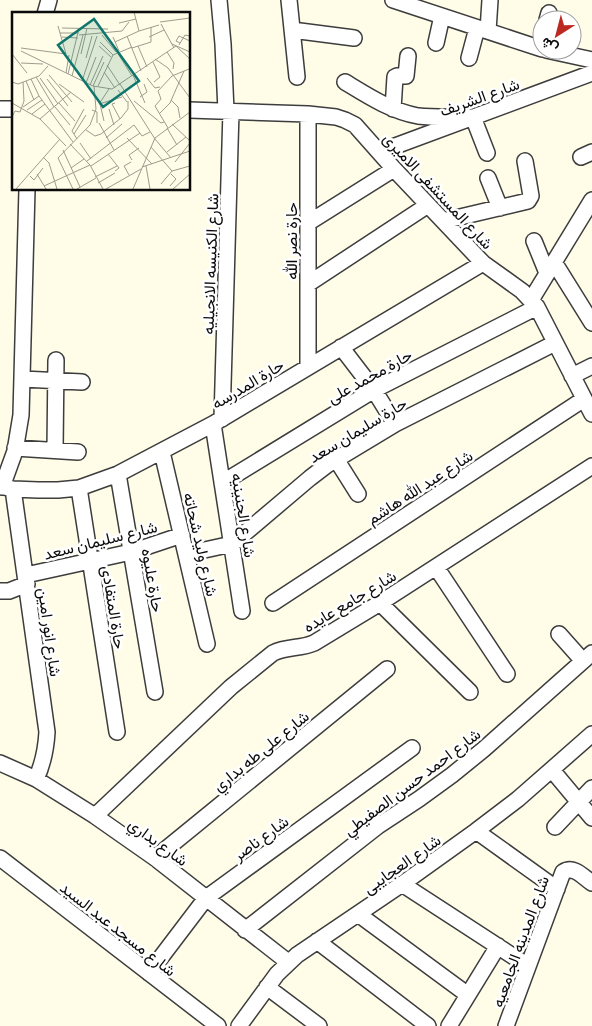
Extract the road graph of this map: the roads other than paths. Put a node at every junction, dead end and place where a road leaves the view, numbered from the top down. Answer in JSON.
{"nodes":[{"id":1,"x":218,"y":0,"type":"edge"},
{"id":2,"x":289,"y":0,"type":"edge"},
{"id":3,"x":396,"y":0,"type":"edge"},
{"id":4,"x":490,"y":0,"type":"edge"},
{"id":5,"x":442,"y":16,"type":"junction"},
{"id":6,"x":292,"y":30,"type":"junction"},
{"id":7,"x":482,"y":30,"type":"junction"},
{"id":8,"x":354,"y":38,"type":"dead end"},
{"id":9,"x":436,"y":43,"type":"dead end"},
{"id":10,"x":532,"y":43,"type":"edge"},
{"id":11,"x":408,"y":56,"type":"dead end"},
{"id":12,"x":469,"y":58,"type":"dead end"},
{"id":13,"x":592,"y":73,"type":"edge"},
{"id":14,"x":297,"y":77,"type":"dead end"},
{"id":15,"x":345,"y":82,"type":"dead end"},
{"id":16,"x":393,"y":109,"type":"junction"},
{"id":17,"x":190,"y":110,"type":"edge"},
{"id":18,"x":228,"y":111,"type":"junction"},
{"id":19,"x":308,"y":114,"type":"junction"},
{"id":20,"x":473,"y":117,"type":"junction"},
{"id":21,"x":379,"y":152,"type":"junction"},
{"id":22,"x":487,"y":153,"type":"dead end"},
{"id":23,"x":525,"y":161,"type":"dead end"},
{"id":24,"x":394,"y":169,"type":"junction"},
{"id":25,"x":488,"y":178,"type":"dead end"},
{"id":26,"x":26,"y":190,"type":"edge"},
{"id":27,"x":592,"y":200,"type":"edge"},
{"id":28,"x":428,"y":205,"type":"junction"},
{"id":29,"x":500,"y":208,"type":"junction"},
{"id":30,"x":443,"y":221,"type":"junction"},
{"id":31,"x":308,"y":223,"type":"junction"},
{"id":32,"x":534,"y":241,"type":"dead end"},
{"id":33,"x":483,"y":263,"type":"junction"},
{"id":34,"x":551,"y":268,"type":"junction"},
{"id":35,"x":308,"y":284,"type":"junction"},
{"id":36,"x":534,"y":304,"type":"junction"},
{"id":37,"x":592,"y":323,"type":"edge"},
{"id":38,"x":555,"y":342,"type":"junction"},
{"id":39,"x":341,"y":347,"type":"junction"},
{"id":40,"x":56,"y":360,"type":"dead end"},
{"id":41,"x":592,"y":366,"type":"edge"},
{"id":42,"x":308,"y":367,"type":"junction"},
{"id":43,"x":572,"y":376,"type":"junction"},
{"id":44,"x":23,"y":379,"type":"junction"},
{"id":45,"x":56,"y":380,"type":"junction"},
{"id":46,"x":82,"y":382,"type":"dead end"},
{"id":47,"x":374,"y":390,"type":"junction"},
{"id":48,"x":584,"y":399,"type":"junction"},
{"id":49,"x":592,"y":414,"type":"edge"},
{"id":50,"x":217,"y":421,"type":"junction"},
{"id":51,"x":395,"y":424,"type":"junction"},
{"id":52,"x":15,"y":448,"type":"junction"},
{"id":53,"x":55,"y":450,"type":"junction"},
{"id":54,"x":78,"y":452,"type":"dead end"},
{"id":55,"x":162,"y":452,"type":"junction"},
{"id":56,"x":336,"y":459,"type":"junction"},
{"id":57,"x":592,"y":466,"type":"edge"},
{"id":58,"x":118,"y":474,"type":"junction"},
{"id":59,"x":222,"y":483,"type":"junction"},
{"id":60,"x":5,"y":487,"type":"edge"},
{"id":61,"x":79,"y":488,"type":"junction"},
{"id":62,"x":358,"y":494,"type":"dead end"},
{"id":63,"x":182,"y":535,"type":"junction"},
{"id":64,"x":232,"y":544,"type":"junction"},
{"id":65,"x":131,"y":552,"type":"junction"},
{"id":66,"x":186,"y":554,"type":"junction"},
{"id":67,"x":90,"y":561,"type":"junction"},
{"id":68,"x":436,"y":567,"type":"junction"},
{"id":69,"x":26,"y":580,"type":"junction"},
{"id":70,"x":0,"y":592,"type":"edge"},
{"id":71,"x":273,"y":603,"type":"dead end"},
{"id":72,"x":380,"y":603,"type":"junction"},
{"id":73,"x":242,"y":611,"type":"dead end"},
{"id":74,"x":559,"y":634,"type":"dead end"},
{"id":75,"x":207,"y":644,"type":"dead end"},
{"id":76,"x":587,"y":657,"type":"edge"},
{"id":77,"x":387,"y":669,"type":"dead end"},
{"id":78,"x":507,"y":674,"type":"dead end"},
{"id":79,"x":155,"y":692,"type":"dead end"},
{"id":80,"x":470,"y":692,"type":"dead end"},
{"id":81,"x":118,"y":732,"type":"dead end"},
{"id":82,"x":592,"y":734,"type":"edge"},
{"id":83,"x":412,"y":748,"type":"dead end"},
{"id":84,"x":0,"y":763,"type":"edge"},
{"id":85,"x":552,"y":770,"type":"junction"},
{"id":86,"x":36,"y":780,"type":"junction"},
{"id":87,"x":592,"y":788,"type":"edge"},
{"id":88,"x":579,"y":802,"type":"junction"},
{"id":89,"x":95,"y":816,"type":"junction"},
{"id":90,"x":592,"y":818,"type":"edge"},
{"id":91,"x":555,"y":826,"type":"dead end"},
{"id":92,"x":476,"y":831,"type":"junction"},
{"id":93,"x":0,"y":858,"type":"edge"},
{"id":94,"x":155,"y":858,"type":"junction"},
{"id":95,"x":592,"y":883,"type":"edge"},
{"id":96,"x":402,"y":884,"type":"junction"},
{"id":97,"x":557,"y":889,"type":"junction"},
{"id":98,"x":206,"y":898,"type":"junction"},
{"id":99,"x":358,"y":914,"type":"junction"},
{"id":100,"x":246,"y":930,"type":"junction"},
{"id":101,"x":317,"y":941,"type":"junction"},
{"id":102,"x":498,"y":946,"type":"junction"},
{"id":103,"x":288,"y":962,"type":"junction"},
{"id":104,"x":528,"y":966,"type":"junction"},
{"id":105,"x":149,"y":973,"type":"junction"},
{"id":106,"x":267,"y":988,"type":"junction"},
{"id":107,"x":468,"y":995,"type":"junction"},
{"id":108,"x":218,"y":1026,"type":"edge"},
{"id":109,"x":238,"y":1026,"type":"edge"},
{"id":110,"x":320,"y":1026,"type":"edge"},
{"id":111,"x":428,"y":1026,"type":"edge"},
{"id":112,"x":449,"y":1026,"type":"edge"},
{"id":113,"x":506,"y":1026,"type":"edge"}],
"edges":[{"from":1,"to":18,"type":"street","name":"شارع الكنيسه الانجيليه"},
{"from":2,"to":6,"type":"street"},
{"from":3,"to":5,"type":"street"},
{"from":4,"to":7,"type":"street"},
{"from":5,"to":7,"type":"street"},
{"from":5,"to":9,"type":"street"},
{"from":6,"to":8,"type":"street"},
{"from":6,"to":14,"type":"street"},
{"from":7,"to":10,"type":"street"},
{"from":7,"to":12,"type":"street"},
{"from":11,"to":16,"type":"street"},
{"from":13,"to":20,"type":"street","name":"شارع الشريف"},
{"from":15,"to":16,"type":"street"},
{"from":16,"to":20,"type":"street"},
{"from":17,"to":18,"type":"street","name":"شارع المستشفى الاميرى"},
{"from":18,"to":19,"type":"street","name":"شارع المستشفى الاميرى"},
{"from":18,"to":50,"type":"street","name":"شارع الكنيسه الانجيليه"},
{"from":19,"to":21,"type":"street","name":"شارع المستشفى الاميرى"},
{"from":19,"to":31,"type":"street","name":"حارة نصر الله"},
{"from":20,"to":21,"type":"street","name":"شارع الشريف"},
{"from":20,"to":22,"type":"street"},
{"from":21,"to":24,"type":"street","name":"شارع المستشفى الاميرى"},
{"from":23,"to":29,"type":"street"},
{"from":24,"to":28,"type":"street","name":"شارع المستشفى الاميرى"},
{"from":24,"to":31,"type":"street"},
{"from":25,"to":29,"type":"street"},
{"from":26,"to":44,"type":"street"},
{"from":27,"to":34,"type":"street"},
{"from":28,"to":30,"type":"street","name":"شارع المستشفى الاميرى"},
{"from":28,"to":35,"type":"street"},
{"from":29,"to":30,"type":"street"},
{"from":30,"to":33,"type":"street","name":"شارع المستشفى الاميرى"},
{"from":31,"to":35,"type":"street","name":"حارة نصر الله"},
{"from":32,"to":34,"type":"street"},
{"from":33,"to":36,"type":"street","name":"شارع المستشفى الاميرى"},
{"from":33,"to":39,"type":"street","name":"حارة المدرسه"},
{"from":34,"to":36,"type":"street"},
{"from":34,"to":37,"type":"street"},
{"from":35,"to":42,"type":"street","name":"حارة نصر الله"},
{"from":36,"to":38,"type":"street","name":"شارع المستشفى الاميرى"},
{"from":36,"to":47,"type":"street","name":"حارة محمد على"},
{"from":38,"to":43,"type":"street","name":"شارع المستشفى الاميرى"},
{"from":38,"to":51,"type":"street","name":"حارة سليمان سعد"},
{"from":39,"to":42,"type":"street","name":"حارة المدرسه"},
{"from":39,"to":47,"type":"street"},
{"from":40,"to":45,"type":"street"},
{"from":41,"to":43,"type":"street"},
{"from":42,"to":50,"type":"street","name":"حارة المدرسه"},
{"from":43,"to":48,"type":"street","name":"شارع المستشفى الاميرى"},
{"from":44,"to":45,"type":"street"},
{"from":44,"to":52,"type":"street"},
{"from":45,"to":46,"type":"street"},
{"from":45,"to":53,"type":"street"},
{"from":47,"to":51,"type":"street"},
{"from":47,"to":59,"type":"street","name":"حارة محمد على"},
{"from":48,"to":49,"type":"street","name":"شارع المستشفى الاميرى"},
{"from":48,"to":71,"type":"street","name":"شارع عبد الله هاشم"},
{"from":50,"to":55,"type":"street","name":"حارة المدرسه"},
{"from":50,"to":59,"type":"street","name":"شارع الجنينيه"},
{"from":51,"to":56,"type":"street","name":"حارة سليمان سعد"},
{"from":52,"to":53,"type":"street"},
{"from":52,"to":60,"type":"street"},
{"from":53,"to":54,"type":"street"},
{"from":55,"to":58,"type":"street","name":"حارة المدرسه"},
{"from":55,"to":63,"type":"street","name":"شارع وليد شحاته"},
{"from":56,"to":62,"type":"street"},
{"from":56,"to":64,"type":"street","name":"حارة سليمان سعد"},
{"from":57,"to":68,"type":"street","name":"شارع جامع عايده"},
{"from":58,"to":61,"type":"street","name":"حارة المدرسه"},
{"from":58,"to":65,"type":"street","name":"حارة عليوه"},
{"from":59,"to":64,"type":"street","name":"شارع الجنينيه"},
{"from":60,"to":61,"type":"street","name":"حارة المدرسه"},
{"from":60,"to":69,"type":"street","name":"شارع انور امين"},
{"from":61,"to":67,"type":"street","name":"حارة المتفادى"},
{"from":63,"to":65,"type":"street","name":"شارع سليمان سعد"},
{"from":63,"to":66,"type":"street","name":"شارع وليد شحاته"},
{"from":64,"to":66,"type":"street","name":"حارة سليمان سعد"},
{"from":64,"to":73,"type":"street","name":"شارع الجنينيه"},
{"from":65,"to":67,"type":"street","name":"شارع سليمان سعد"},
{"from":65,"to":79,"type":"street","name":"حارة عليوه"},
{"from":66,"to":75,"type":"street","name":"شارع وليد شحاته"},
{"from":67,"to":69,"type":"street","name":"شارع سليمان سعد"},
{"from":67,"to":81,"type":"street","name":"حارة المتفادى"},
{"from":68,"to":72,"type":"street","name":"شارع جامع عايده"},
{"from":68,"to":78,"type":"street"},
{"from":69,"to":70,"type":"street","name":"شارع سليمان سعد"},
{"from":69,"to":86,"type":"street","name":"شارع انور امين"},
{"from":72,"to":80,"type":"street"},
{"from":72,"to":89,"type":"street","name":"شارع جامع عايده"},
{"from":74,"to":76,"type":"street"},
{"from":76,"to":100,"type":"street","name":"شارع احمد حسن الصفيطي"},
{"from":77,"to":94,"type":"street","name":"شارع على طه بداري"},
{"from":82,"to":85,"type":"street","name":"شارع العجايبى"},
{"from":83,"to":98,"type":"street","name":"شارع ناصر"},
{"from":84,"to":86,"type":"street","name":"شارع بداري"},
{"from":85,"to":88,"type":"street"},
{"from":85,"to":92,"type":"street","name":"شارع العجايبى"},
{"from":86,"to":89,"type":"street","name":"شارع بداري"},
{"from":87,"to":88,"type":"street"},
{"from":88,"to":90,"type":"street"},
{"from":88,"to":91,"type":"street"},
{"from":89,"to":94,"type":"street","name":"شارع بداري"},
{"from":92,"to":96,"type":"street","name":"شارع العجايبى"},
{"from":92,"to":97,"type":"street"},
{"from":93,"to":105,"type":"street","name":"شارع مسجد عبد السيد"},
{"from":94,"to":98,"type":"street","name":"شارع بداري"},
{"from":95,"to":97,"type":"street","name":"شارع المدينه الجامعيه"},
{"from":96,"to":99,"type":"street","name":"شارع العجايبى"},
{"from":96,"to":102,"type":"street"},
{"from":97,"to":104,"type":"street","name":"شارع المدينه الجامعيه"},
{"from":98,"to":100,"type":"street","name":"شارع بداري"},
{"from":98,"to":105,"type":"street","name":"شارع ناصر"},
{"from":99,"to":101,"type":"street","name":"شارع العجايبى"},
{"from":99,"to":107,"type":"street"},
{"from":100,"to":103,"type":"street","name":"شارع بداري"},
{"from":101,"to":103,"type":"street","name":"شارع العجايبى"},
{"from":101,"to":111,"type":"street"},
{"from":102,"to":104,"type":"street"},
{"from":102,"to":107,"type":"street"},
{"from":103,"to":106,"type":"street","name":"شارع العجايبى"},
{"from":104,"to":113,"type":"street","name":"شارع المدينه الجامعيه"},
{"from":105,"to":108,"type":"street","name":"شارع مسجد عبد السيد"},
{"from":106,"to":109,"type":"street","name":"شارع العجايبى"},
{"from":106,"to":110,"type":"street"},
{"from":107,"to":112,"type":"street"}]}
